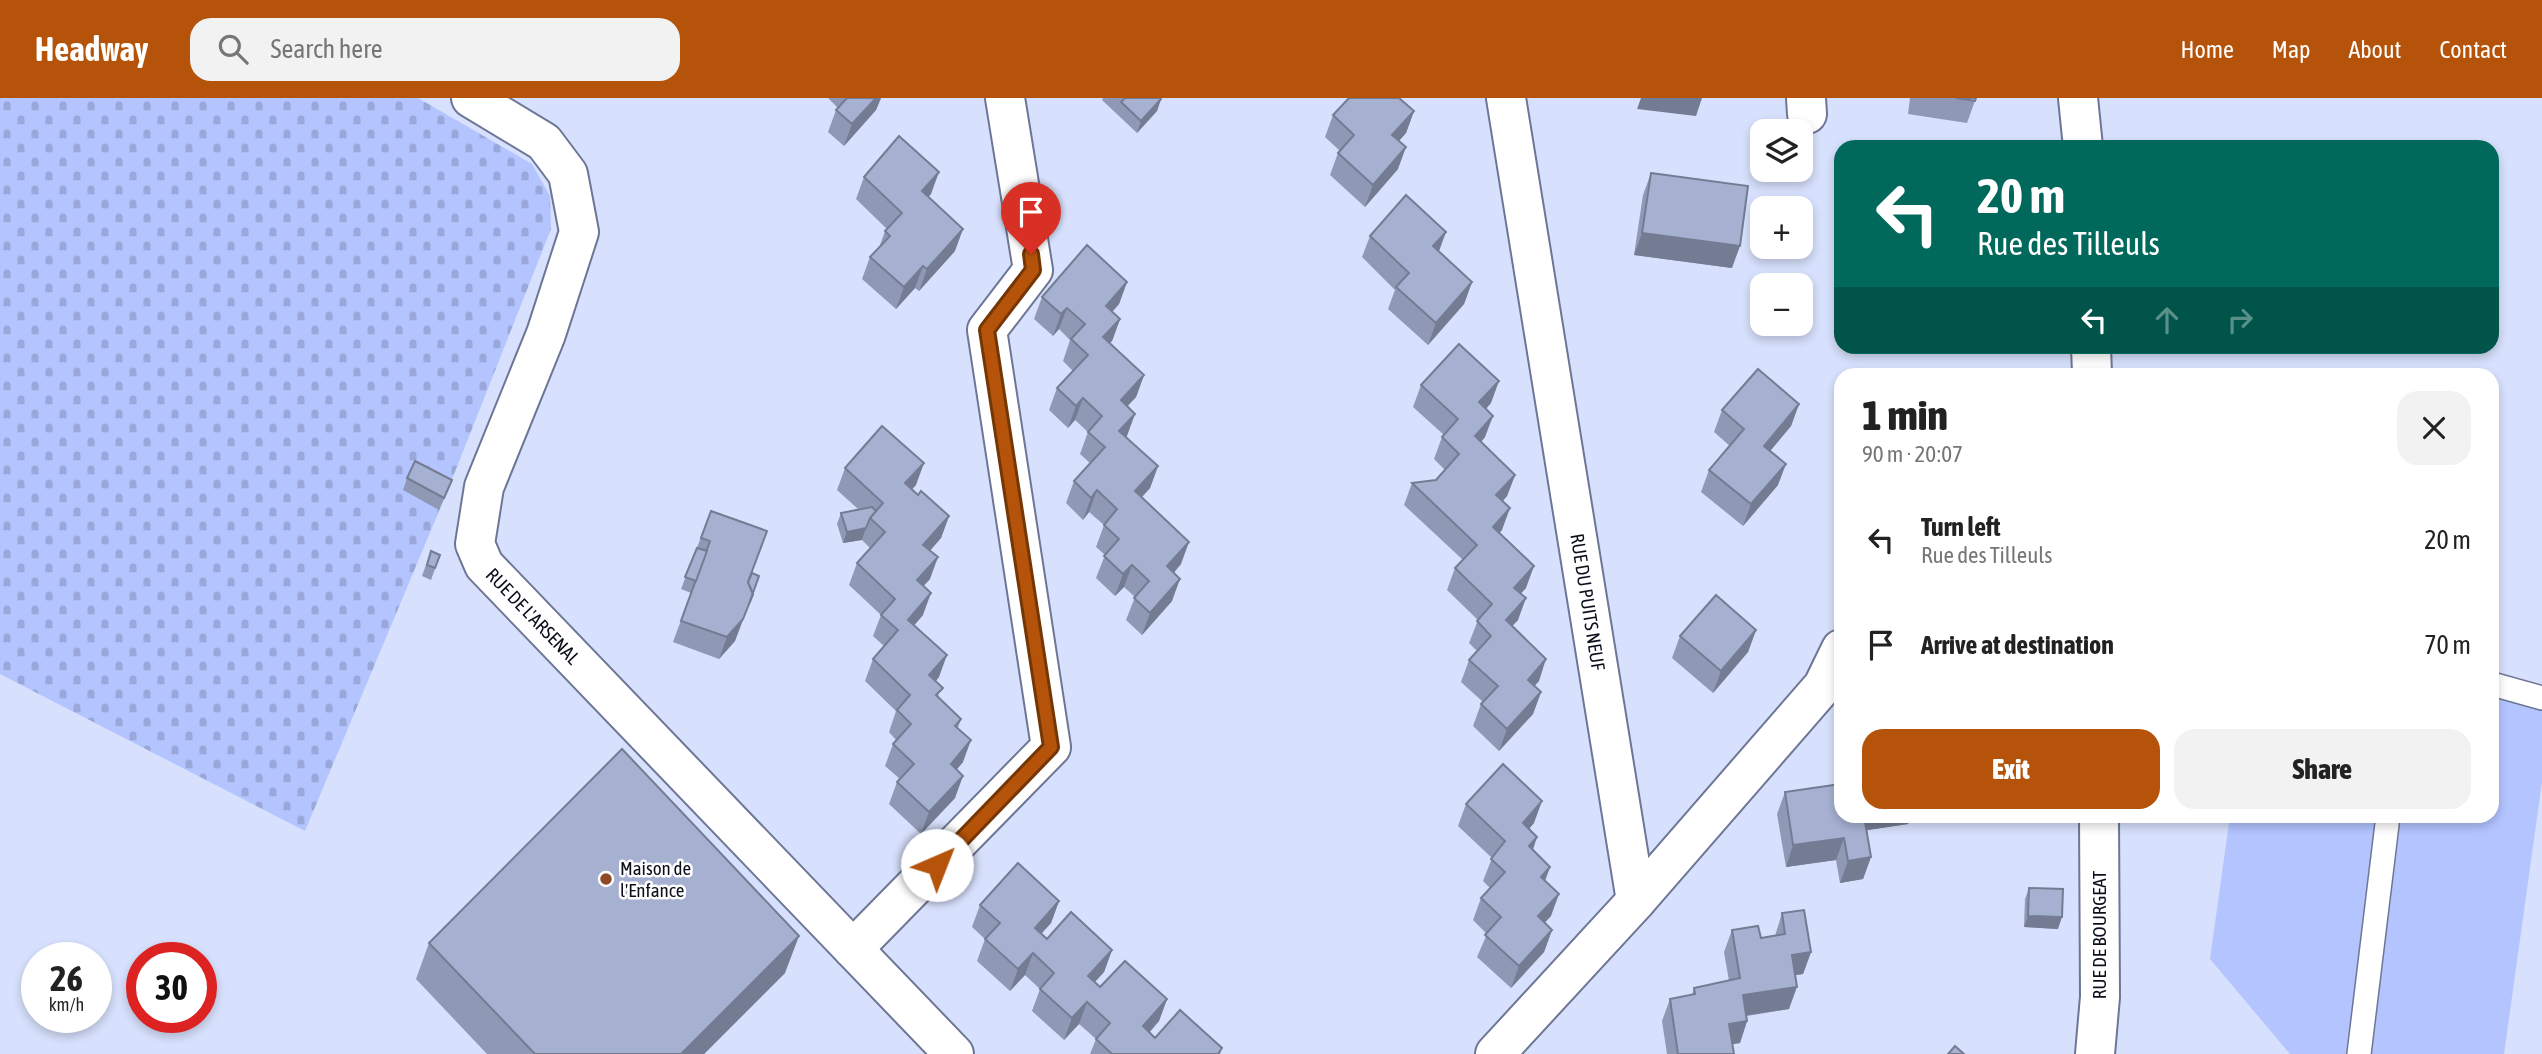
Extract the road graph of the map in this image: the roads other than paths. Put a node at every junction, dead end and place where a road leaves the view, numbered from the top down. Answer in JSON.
{"nodes":[{"id":1,"x":471,"y":98,"type":"edge"},
{"id":2,"x":1005,"y":98,"type":"edge"},
{"id":3,"x":1506,"y":98,"type":"edge"},
{"id":4,"x":2078,"y":98,"type":"edge"},
{"id":5,"x":2082,"y":140,"type":"edge"},
{"id":6,"x":1834,"y":663,"type":"edge"},
{"id":7,"x":2499,"y":686,"type":"edge"},
{"id":8,"x":2542,"y":698,"type":"edge"},
{"id":9,"x":2099,"y":823,"type":"edge"},
{"id":10,"x":2387,"y":823,"type":"edge"},
{"id":11,"x":1636,"y":901,"type":"junction"},
{"id":12,"x":853,"y":949,"type":"junction"},
{"id":13,"x":954,"y":1054,"type":"edge"},
{"id":14,"x":1495,"y":1054,"type":"edge"},
{"id":15,"x":2095,"y":1054,"type":"edge"},
{"id":16,"x":2359,"y":1054,"type":"edge"}],
"edges":[{"from":1,"to":12,"type":"street","name":"RUE DE L'ARSENAL"},
{"from":2,"to":12,"type":"street"},
{"from":3,"to":11,"type":"street","name":"RUE DU PUITS NEUF"},
{"from":4,"to":5,"type":"street"},
{"from":6,"to":11,"type":"street"},
{"from":7,"to":8,"type":"lane"},
{"from":9,"to":15,"type":"street","name":"RUE DE BOURGEAT"},
{"from":10,"to":16,"type":"lane"},
{"from":11,"to":14,"type":"street"},
{"from":12,"to":13,"type":"street","name":"RUE DE L'ARSENAL"}]}
